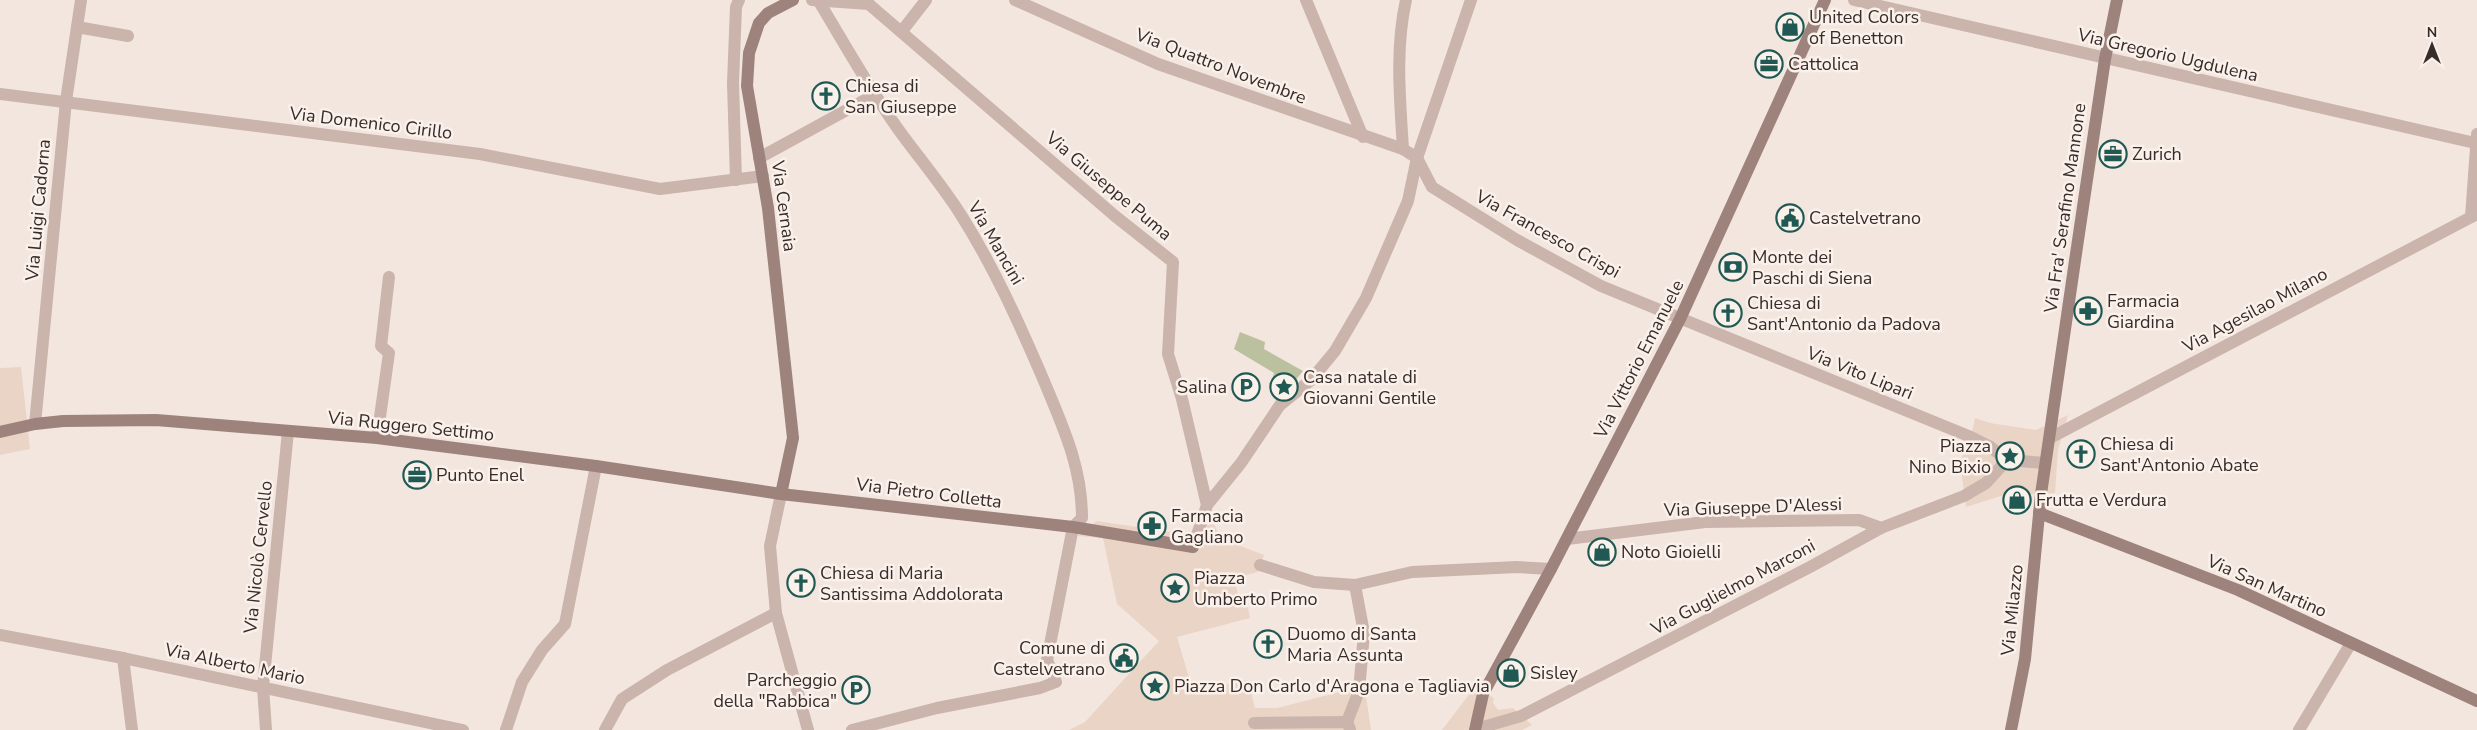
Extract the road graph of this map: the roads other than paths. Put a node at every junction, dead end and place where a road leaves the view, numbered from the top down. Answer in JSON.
{"nodes":[{"id":1,"x":81,"y":0,"type":"edge"},
{"id":2,"x":739,"y":0,"type":"edge"},
{"id":3,"x":791,"y":0,"type":"edge"},
{"id":4,"x":810,"y":0,"type":"edge"},
{"id":5,"x":818,"y":0,"type":"edge"},
{"id":6,"x":926,"y":0,"type":"edge"},
{"id":7,"x":1015,"y":0,"type":"edge"},
{"id":8,"x":1306,"y":0,"type":"edge"},
{"id":9,"x":1406,"y":0,"type":"edge"},
{"id":10,"x":1471,"y":0,"type":"edge"},
{"id":11,"x":1826,"y":0,"type":"edge"},
{"id":12,"x":1854,"y":0,"type":"edge"},
{"id":13,"x":2117,"y":0,"type":"edge"},
{"id":14,"x":867,"y":2,"type":"edge"},
{"id":15,"x":77,"y":27,"type":"junction"},
{"id":16,"x":902,"y":31,"type":"junction"},
{"id":17,"x":128,"y":36,"type":"dead end"},
{"id":18,"x":2105,"y":59,"type":"junction"},
{"id":19,"x":0,"y":94,"type":"edge"},
{"id":20,"x":876,"y":94,"type":"junction"},
{"id":21,"x":66,"y":101,"type":"junction"},
{"id":22,"x":1363,"y":137,"type":"junction"},
{"id":23,"x":2476,"y":138,"type":"edge"},
{"id":24,"x":1403,"y":149,"type":"junction"},
{"id":25,"x":760,"y":158,"type":"junction"},
{"id":26,"x":1417,"y":158,"type":"junction"},
{"id":27,"x":763,"y":176,"type":"junction"},
{"id":28,"x":736,"y":180,"type":"junction"},
{"id":29,"x":2474,"y":215,"type":"edge"},
{"id":30,"x":389,"y":277,"type":"dead end"},
{"id":31,"x":1680,"y":319,"type":"junction"},
{"id":32,"x":34,"y":424,"type":"junction"},
{"id":33,"x":288,"y":431,"type":"junction"},
{"id":34,"x":0,"y":432,"type":"edge"},
{"id":35,"x":377,"y":438,"type":"junction"},
{"id":36,"x":2050,"y":438,"type":"junction"},
{"id":37,"x":2008,"y":460,"type":"junction"},
{"id":38,"x":2045,"y":463,"type":"junction"},
{"id":39,"x":596,"y":466,"type":"junction"},
{"id":40,"x":781,"y":494,"type":"junction"},
{"id":41,"x":1207,"y":505,"type":"junction"},
{"id":42,"x":2039,"y":513,"type":"junction"},
{"id":43,"x":1073,"y":527,"type":"junction"},
{"id":44,"x":1880,"y":528,"type":"junction"},
{"id":45,"x":1567,"y":539,"type":"junction"},
{"id":46,"x":1260,"y":564,"type":"dead end"},
{"id":47,"x":1551,"y":569,"type":"junction"},
{"id":48,"x":1355,"y":585,"type":"junction"},
{"id":49,"x":776,"y":613,"type":"junction"},
{"id":50,"x":0,"y":634,"type":"edge"},
{"id":51,"x":2351,"y":643,"type":"junction"},
{"id":52,"x":123,"y":658,"type":"junction"},
{"id":53,"x":262,"y":687,"type":"junction"},
{"id":54,"x":2477,"y":701,"type":"edge"},
{"id":55,"x":1254,"y":723,"type":"dead end"},
{"id":56,"x":1349,"y":726,"type":"edge"},
{"id":57,"x":1475,"y":729,"type":"edge"},
{"id":58,"x":132,"y":730,"type":"edge"},
{"id":59,"x":266,"y":730,"type":"edge"},
{"id":60,"x":463,"y":730,"type":"edge"},
{"id":61,"x":506,"y":730,"type":"edge"},
{"id":62,"x":604,"y":730,"type":"edge"},
{"id":63,"x":808,"y":730,"type":"edge"},
{"id":64,"x":852,"y":730,"type":"edge"},
{"id":65,"x":2011,"y":730,"type":"edge"},
{"id":66,"x":2299,"y":730,"type":"edge"}],
"edges":[{"from":1,"to":15,"type":"street","name":"Via Luigi Cadorna"},
{"from":2,"to":28,"type":"street"},
{"from":3,"to":25,"type":"street","name":"Via Cernaia"},
{"from":4,"to":5,"type":"street"},
{"from":5,"to":14,"type":"street"},
{"from":5,"to":20,"type":"street","name":"Via Mancini"},
{"from":6,"to":16,"type":"street"},
{"from":7,"to":22,"type":"street","name":"Via Quattro Novembre"},
{"from":8,"to":22,"type":"street"},
{"from":9,"to":24,"type":"street"},
{"from":10,"to":26,"type":"street"},
{"from":11,"to":31,"type":"street","name":"Via Vittorio Emanuele"},
{"from":12,"to":18,"type":"street","name":"Via Gregorio Ugdulena"},
{"from":13,"to":18,"type":"street","name":"Via Fra' Serafino Mannone"},
{"from":14,"to":16,"type":"street","name":"Via Giuseppe Puma"},
{"from":15,"to":17,"type":"street"},
{"from":15,"to":21,"type":"street","name":"Via Luigi Cadorna"},
{"from":16,"to":41,"type":"street","name":"Via Giuseppe Puma"},
{"from":18,"to":23,"type":"street","name":"Via Gregorio Ugdulena"},
{"from":18,"to":36,"type":"street","name":"Via Fra' Serafino Mannone"},
{"from":19,"to":21,"type":"street","name":"Via Domenico Cirillo"},
{"from":20,"to":25,"type":"street"},
{"from":20,"to":43,"type":"street","name":"Via Mancini"},
{"from":21,"to":28,"type":"street","name":"Via Domenico Cirillo"},
{"from":21,"to":32,"type":"street","name":"Via Luigi Cadorna"},
{"from":22,"to":24,"type":"street","name":"Via Quattro Novembre"},
{"from":23,"to":29,"type":"street"},
{"from":24,"to":26,"type":"street","name":"Via Quattro Novembre"},
{"from":25,"to":27,"type":"street","name":"Via Cernaia"},
{"from":26,"to":31,"type":"street","name":"Via Francesco Crispi"},
{"from":26,"to":41,"type":"street"},
{"from":27,"to":28,"type":"street","name":"Via Domenico Cirillo"},
{"from":27,"to":40,"type":"street","name":"Via Cernaia"},
{"from":29,"to":36,"type":"street","name":"Via Agesilao Milano"},
{"from":30,"to":35,"type":"street"},
{"from":31,"to":37,"type":"street","name":"Via Vito Lipari"},
{"from":31,"to":45,"type":"street","name":"Via Vittorio Emanuele"},
{"from":32,"to":33,"type":"street","name":"Via Ruggero Settimo"},
{"from":32,"to":34,"type":"street","name":"Via Ruggero Settimo"},
{"from":33,"to":35,"type":"street","name":"Via Ruggero Settimo"},
{"from":33,"to":53,"type":"street","name":"Via Nicolò Cervello"},
{"from":35,"to":39,"type":"street","name":"Via Ruggero Settimo"},
{"from":36,"to":38,"type":"street","name":"Via Fra' Serafino Mannone"},
{"from":37,"to":38,"type":"street"},
{"from":37,"to":44,"type":"street","name":"Via Guglielmo Marconi"},
{"from":38,"to":42,"type":"street","name":"Via Milazzo"},
{"from":39,"to":40,"type":"street","name":"Via Ruggero Settimo"},
{"from":39,"to":61,"type":"street"},
{"from":40,"to":43,"type":"street","name":"Via Pietro Colletta"},
{"from":40,"to":49,"type":"street"},
{"from":41,"to":43,"type":"street","name":"Via Pietro Colletta"},
{"from":42,"to":51,"type":"street","name":"Via San Martino"},
{"from":42,"to":65,"type":"street","name":"Via Milazzo"},
{"from":43,"to":64,"type":"street","name":"Via Mancini"},
{"from":44,"to":45,"type":"street","name":"Via Giuseppe D'Alessi"},
{"from":44,"to":57,"type":"street","name":"Via Guglielmo Marconi"},
{"from":45,"to":47,"type":"street","name":"Via Vittorio Emanuele"},
{"from":46,"to":48,"type":"street"},
{"from":47,"to":48,"type":"street"},
{"from":47,"to":57,"type":"street","name":"Via Vittorio Emanuele"},
{"from":48,"to":56,"type":"street"},
{"from":49,"to":62,"type":"street"},
{"from":49,"to":63,"type":"street"},
{"from":50,"to":52,"type":"street","name":"Via Alberto Mario"},
{"from":51,"to":54,"type":"street","name":"Via San Martino"},
{"from":51,"to":66,"type":"street"},
{"from":52,"to":53,"type":"street","name":"Via Alberto Mario"},
{"from":52,"to":58,"type":"street"},
{"from":53,"to":59,"type":"street","name":"Via Nicolò Cervello"},
{"from":53,"to":60,"type":"street","name":"Via Alberto Mario"},
{"from":55,"to":56,"type":"street"}]}
